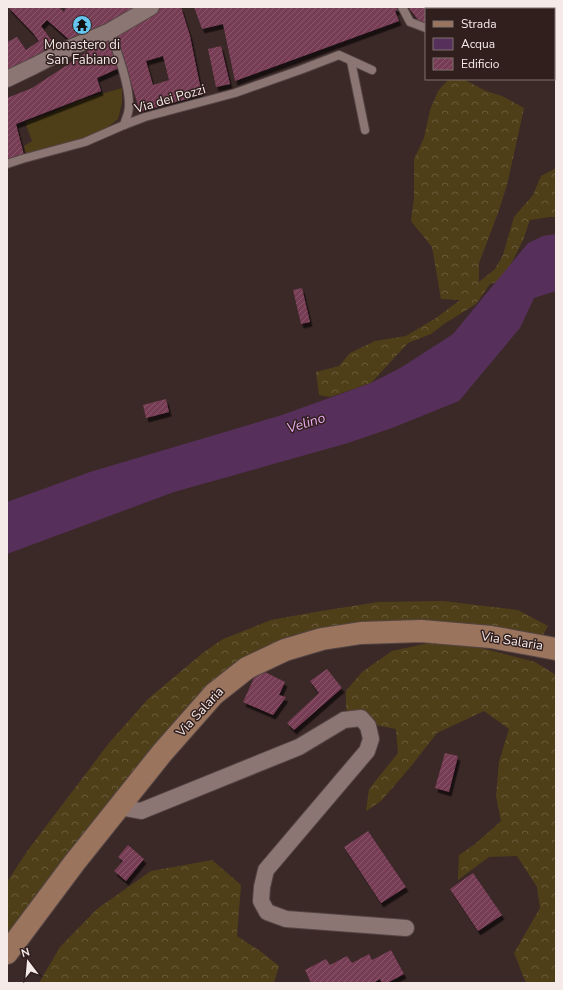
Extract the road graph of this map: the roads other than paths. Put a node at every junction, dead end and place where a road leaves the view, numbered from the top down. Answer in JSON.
{"nodes":[{"id":1,"x":151,"y":7,"type":"edge"},
{"id":2,"x":402,"y":7,"type":"edge"},
{"id":3,"x":425,"y":28,"type":"edge"},
{"id":4,"x":110,"y":32,"type":"junction"},
{"id":5,"x":351,"y":61,"type":"junction"},
{"id":6,"x":372,"y":70,"type":"dead end"},
{"id":7,"x":7,"y":78,"type":"edge"},
{"id":8,"x":124,"y":125,"type":"junction"},
{"id":9,"x":365,"y":130,"type":"dead end"},
{"id":10,"x":7,"y":164,"type":"edge"},
{"id":11,"x":556,"y":649,"type":"edge"},
{"id":12,"x":119,"y":807,"type":"junction"},
{"id":13,"x":406,"y":928,"type":"dead end"},
{"id":14,"x":7,"y":953,"type":"edge"}],
"edges":[{"from":1,"to":4,"type":"street"},
{"from":2,"to":3,"type":"lane"},
{"from":4,"to":7,"type":"street"},
{"from":4,"to":8,"type":"lane"},
{"from":5,"to":6,"type":"lane"},
{"from":5,"to":8,"type":"lane","name":"Via dei Pozzi"},
{"from":5,"to":9,"type":"lane"},
{"from":8,"to":10,"type":"lane","name":"Via dei Pozzi"},
{"from":11,"to":12,"type":"main road","name":"Via Salaria"},
{"from":12,"to":13,"type":"street"},
{"from":12,"to":14,"type":"main road","name":"Via Salaria"}]}
